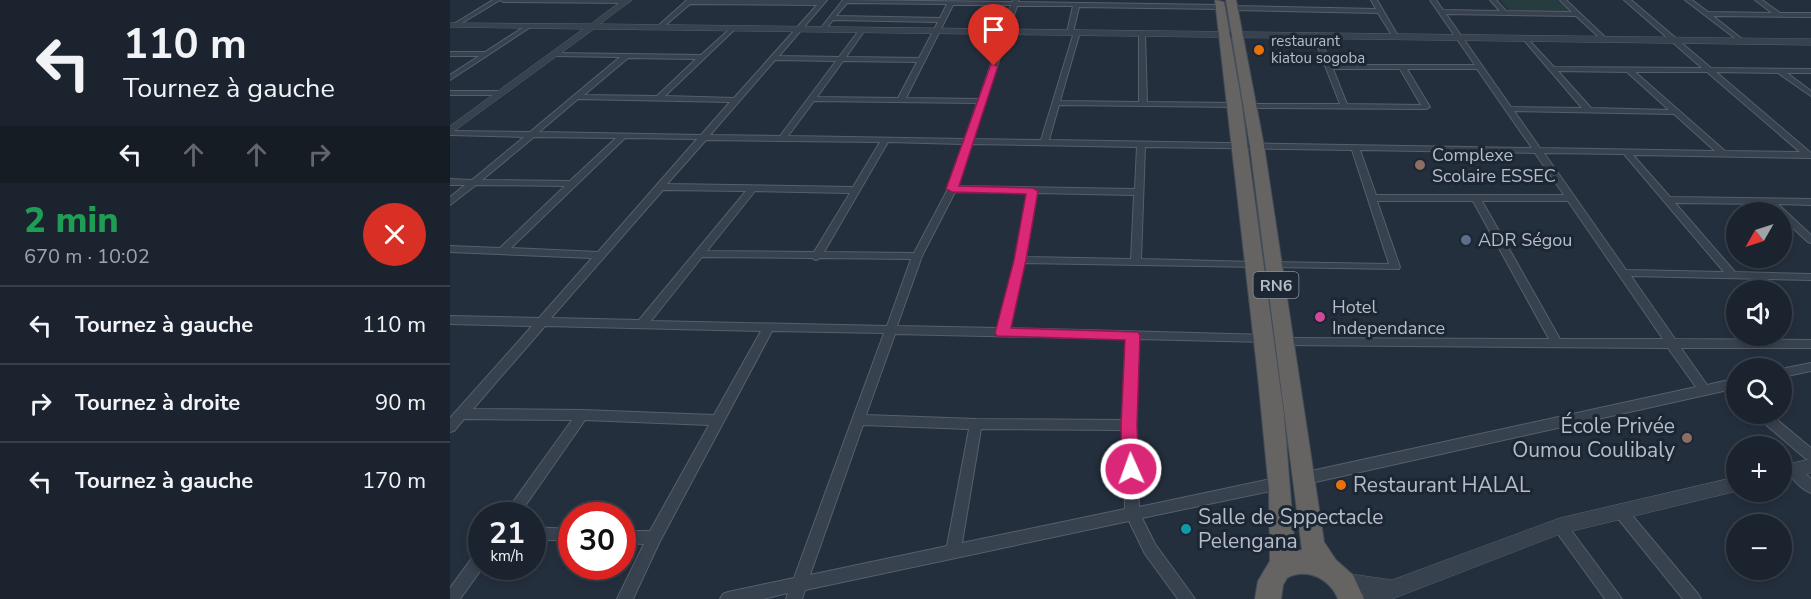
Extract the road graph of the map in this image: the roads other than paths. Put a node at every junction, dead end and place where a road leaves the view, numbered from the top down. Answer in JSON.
{"nodes":[{"id":1,"x":496,"y":0,"type":"edge"},
{"id":2,"x":503,"y":0,"type":"edge"},
{"id":3,"x":569,"y":0,"type":"edge"},
{"id":4,"x":1338,"y":0,"type":"edge"},
{"id":5,"x":1374,"y":0,"type":"edge"},
{"id":6,"x":1433,"y":0,"type":"edge"},
{"id":7,"x":1493,"y":0,"type":"edge"},
{"id":8,"x":1563,"y":0,"type":"edge"},
{"id":9,"x":1627,"y":0,"type":"edge"},
{"id":10,"x":1688,"y":0,"type":"edge"},
{"id":11,"x":1758,"y":0,"type":"edge"},
{"id":12,"x":628,"y":1,"type":"edge"},
{"id":13,"x":690,"y":1,"type":"edge"},
{"id":14,"x":762,"y":1,"type":"edge"},
{"id":15,"x":845,"y":1,"type":"edge"},
{"id":16,"x":928,"y":1,"type":"edge"},
{"id":17,"x":822,"y":2,"type":"edge"},
{"id":18,"x":951,"y":2,"type":"edge"},
{"id":19,"x":1016,"y":2,"type":"edge"},
{"id":20,"x":1042,"y":3,"type":"edge"},
{"id":21,"x":1113,"y":3,"type":"edge"},
{"id":22,"x":1226,"y":4,"type":"edge"},
{"id":23,"x":1076,"y":6,"type":"junction"},
{"id":24,"x":1342,"y":10,"type":"junction"},
{"id":25,"x":1381,"y":11,"type":"junction"},
{"id":26,"x":1441,"y":12,"type":"junction"},
{"id":27,"x":1504,"y":12,"type":"junction"},
{"id":28,"x":1579,"y":14,"type":"junction"},
{"id":29,"x":1707,"y":14,"type":"junction"},
{"id":30,"x":1778,"y":14,"type":"junction"},
{"id":31,"x":1811,"y":15,"type":"edge"},
{"id":32,"x":831,"y":18,"type":"junction"},
{"id":33,"x":918,"y":20,"type":"junction"},
{"id":34,"x":942,"y":20,"type":"junction"},
{"id":35,"x":452,"y":25,"type":"edge"},
{"id":36,"x":530,"y":26,"type":"junction"},
{"id":37,"x":592,"y":27,"type":"junction"},
{"id":38,"x":660,"y":27,"type":"junction"},
{"id":39,"x":733,"y":28,"type":"junction"},
{"id":40,"x":798,"y":29,"type":"junction"},
{"id":41,"x":823,"y":29,"type":"junction"},
{"id":42,"x":862,"y":30,"type":"junction"},
{"id":43,"x":936,"y":31,"type":"junction"},
{"id":44,"x":1006,"y":31,"type":"junction"},
{"id":45,"x":1073,"y":32,"type":"junction"},
{"id":46,"x":1142,"y":33,"type":"junction"},
{"id":47,"x":1231,"y":34,"type":"junction"},
{"id":48,"x":1316,"y":36,"type":"junction"},
{"id":49,"x":1395,"y":36,"type":"junction"},
{"id":50,"x":1459,"y":37,"type":"junction"},
{"id":51,"x":1525,"y":38,"type":"junction"},
{"id":52,"x":1604,"y":39,"type":"junction"},
{"id":53,"x":1676,"y":40,"type":"junction"},
{"id":54,"x":1740,"y":40,"type":"junction"},
{"id":55,"x":1811,"y":42,"type":"edge"},
{"id":56,"x":450,"y":54,"type":"edge"},
{"id":57,"x":487,"y":54,"type":"junction"},
{"id":58,"x":555,"y":54,"type":"junction"},
{"id":59,"x":626,"y":56,"type":"junction"},
{"id":60,"x":703,"y":57,"type":"junction"},
{"id":61,"x":772,"y":58,"type":"junction"},
{"id":62,"x":841,"y":59,"type":"junction"},
{"id":63,"x":921,"y":60,"type":"junction"},
{"id":64,"x":1479,"y":66,"type":"junction"},
{"id":65,"x":1328,"y":67,"type":"junction"},
{"id":66,"x":1402,"y":67,"type":"junction"},
{"id":67,"x":1552,"y":69,"type":"junction"},
{"id":68,"x":1629,"y":70,"type":"junction"},
{"id":69,"x":1710,"y":71,"type":"junction"},
{"id":70,"x":1780,"y":71,"type":"junction"},
{"id":71,"x":1811,"y":71,"type":"edge"},
{"id":72,"x":450,"y":78,"type":"edge"},
{"id":73,"x":450,"y":93,"type":"edge"},
{"id":74,"x":501,"y":93,"type":"junction"},
{"id":75,"x":1811,"y":94,"type":"edge"},
{"id":76,"x":577,"y":97,"type":"junction"},
{"id":77,"x":659,"y":98,"type":"junction"},
{"id":78,"x":812,"y":99,"type":"junction"},
{"id":79,"x":736,"y":100,"type":"junction"},
{"id":80,"x":901,"y":100,"type":"junction"},
{"id":81,"x":982,"y":101,"type":"junction"},
{"id":82,"x":1056,"y":103,"type":"junction"},
{"id":83,"x":1143,"y":104,"type":"junction"},
{"id":84,"x":1243,"y":105,"type":"junction"},
{"id":85,"x":1344,"y":106,"type":"junction"},
{"id":86,"x":1509,"y":109,"type":"junction"},
{"id":87,"x":1588,"y":110,"type":"junction"},
{"id":88,"x":1677,"y":112,"type":"junction"},
{"id":89,"x":450,"y":132,"type":"edge"},
{"id":90,"x":533,"y":134,"type":"junction"},
{"id":91,"x":623,"y":136,"type":"junction"},
{"id":92,"x":704,"y":137,"type":"junction"},
{"id":93,"x":783,"y":138,"type":"junction"},
{"id":94,"x":885,"y":140,"type":"junction"},
{"id":95,"x":969,"y":141,"type":"junction"},
{"id":96,"x":1044,"y":143,"type":"junction"},
{"id":97,"x":1141,"y":144,"type":"junction"},
{"id":98,"x":1249,"y":146,"type":"junction"},
{"id":99,"x":1355,"y":147,"type":"junction"},
{"id":100,"x":1537,"y":150,"type":"junction"},
{"id":101,"x":1626,"y":152,"type":"junction"},
{"id":102,"x":1722,"y":153,"type":"junction"},
{"id":103,"x":1810,"y":156,"type":"edge"},
{"id":104,"x":450,"y":182,"type":"edge"},
{"id":105,"x":474,"y":182,"type":"junction"},
{"id":106,"x":574,"y":184,"type":"junction"},
{"id":107,"x":659,"y":186,"type":"junction"},
{"id":108,"x":753,"y":188,"type":"junction"},
{"id":109,"x":952,"y":189,"type":"junction"},
{"id":110,"x":855,"y":190,"type":"junction"},
{"id":111,"x":1033,"y":191,"type":"junction"},
{"id":112,"x":1138,"y":192,"type":"junction"},
{"id":113,"x":1371,"y":198,"type":"junction"},
{"id":114,"x":1570,"y":198,"type":"junction"},
{"id":115,"x":1477,"y":199,"type":"junction"},
{"id":116,"x":1667,"y":200,"type":"junction"},
{"id":117,"x":450,"y":202,"type":"edge"},
{"id":118,"x":1770,"y":202,"type":"edge"},
{"id":119,"x":1792,"y":202,"type":"edge"},
{"id":120,"x":1811,"y":202,"type":"edge"},
{"id":121,"x":1792,"y":222,"type":"edge"},
{"id":122,"x":1811,"y":240,"type":"edge"},
{"id":123,"x":450,"y":249,"type":"edge"},
{"id":124,"x":502,"y":251,"type":"junction"},
{"id":125,"x":699,"y":254,"type":"junction"},
{"id":126,"x":599,"y":255,"type":"junction"},
{"id":127,"x":917,"y":256,"type":"junction"},
{"id":128,"x":816,"y":257,"type":"junction"},
{"id":129,"x":1020,"y":260,"type":"junction"},
{"id":130,"x":1136,"y":262,"type":"junction"},
{"id":131,"x":1263,"y":264,"type":"junction"},
{"id":132,"x":1622,"y":273,"type":"junction"},
{"id":133,"x":1732,"y":275,"type":"junction"},
{"id":134,"x":1811,"y":277,"type":"edge"},
{"id":135,"x":450,"y":320,"type":"edge"},
{"id":136,"x":540,"y":322,"type":"junction"},
{"id":137,"x":641,"y":325,"type":"junction"},
{"id":138,"x":768,"y":328,"type":"junction"},
{"id":139,"x":892,"y":328,"type":"junction"},
{"id":140,"x":1002,"y":333,"type":"junction"},
{"id":141,"x":1133,"y":335,"type":"junction"},
{"id":142,"x":1265,"y":338,"type":"junction"},
{"id":143,"x":1286,"y":342,"type":"junction"},
{"id":144,"x":1557,"y":343,"type":"junction"},
{"id":145,"x":1671,"y":344,"type":"junction"},
{"id":146,"x":1811,"y":344,"type":"edge"},
{"id":147,"x":1811,"y":367,"type":"edge"},
{"id":148,"x":1792,"y":371,"type":"edge"},
{"id":149,"x":1726,"y":385,"type":"edge"},
{"id":150,"x":1704,"y":390,"type":"junction"},
{"id":151,"x":461,"y":414,"type":"junction"},
{"id":152,"x":582,"y":415,"type":"junction"},
{"id":153,"x":718,"y":420,"type":"junction"},
{"id":154,"x":859,"y":420,"type":"junction"},
{"id":155,"x":976,"y":424,"type":"junction"},
{"id":156,"x":1773,"y":424,"type":"edge"},
{"id":157,"x":1129,"y":425,"type":"junction"},
{"id":158,"x":450,"y":427,"type":"edge"},
{"id":159,"x":1811,"y":455,"type":"edge"},
{"id":160,"x":1811,"y":466,"type":"edge"},
{"id":161,"x":1792,"y":471,"type":"edge"},
{"id":162,"x":1792,"y":475,"type":"edge"},
{"id":163,"x":1302,"y":479,"type":"junction"},
{"id":164,"x":1280,"y":483,"type":"junction"},
{"id":165,"x":1726,"y":487,"type":"edge"},
{"id":166,"x":1811,"y":487,"type":"edge"},
{"id":167,"x":520,"y":502,"type":"edge"},
{"id":168,"x":1621,"y":512,"type":"junction"},
{"id":169,"x":1132,"y":513,"type":"junction"},
{"id":170,"x":1560,"y":526,"type":"junction"},
{"id":171,"x":636,"y":537,"type":"edge"},
{"id":172,"x":654,"y":538,"type":"junction"},
{"id":173,"x":953,"y":553,"type":"junction"},
{"id":174,"x":1283,"y":566,"type":"junction"},
{"id":175,"x":468,"y":575,"type":"edge"},
{"id":176,"x":800,"y":583,"type":"junction"},
{"id":177,"x":1340,"y":583,"type":"edge"},
{"id":178,"x":1392,"y":589,"type":"junction"},
{"id":179,"x":1265,"y":598,"type":"edge"},
{"id":180,"x":451,"y":599,"type":"edge"},
{"id":181,"x":625,"y":599,"type":"edge"},
{"id":182,"x":728,"y":599,"type":"edge"},
{"id":183,"x":794,"y":599,"type":"edge"},
{"id":184,"x":1187,"y":599,"type":"edge"},
{"id":185,"x":1372,"y":599,"type":"edge"},
{"id":186,"x":1614,"y":599,"type":"edge"},
{"id":187,"x":1693,"y":599,"type":"edge"}],
"edges":[{"from":1,"to":35,"type":"street"},
{"from":2,"to":3,"type":"street"},
{"from":3,"to":12,"type":"street"},
{"from":4,"to":24,"type":"street"},
{"from":5,"to":25,"type":"street"},
{"from":6,"to":26,"type":"street"},
{"from":7,"to":27,"type":"street"},
{"from":8,"to":28,"type":"street"},
{"from":9,"to":53,"type":"street"},
{"from":10,"to":29,"type":"street"},
{"from":11,"to":30,"type":"street"},
{"from":12,"to":37,"type":"street"},
{"from":13,"to":14,"type":"street"},
{"from":13,"to":38,"type":"street"},
{"from":14,"to":17,"type":"street"},
{"from":15,"to":16,"type":"street"},
{"from":15,"to":32,"type":"street"},
{"from":16,"to":18,"type":"street"},
{"from":16,"to":33,"type":"street"},
{"from":17,"to":40,"type":"street"},
{"from":18,"to":19,"type":"street"},
{"from":18,"to":34,"type":"street"},
{"from":19,"to":20,"type":"street"},
{"from":19,"to":44,"type":"street"},
{"from":20,"to":23,"type":"street"},
{"from":21,"to":22,"type":"street"},
{"from":21,"to":23,"type":"street"},
{"from":22,"to":24,"type":"street"},
{"from":22,"to":47,"type":"highway","number":"RN6"},
{"from":23,"to":45,"type":"street"},
{"from":24,"to":25,"type":"street"},
{"from":25,"to":49,"type":"street"},
{"from":26,"to":27,"type":"street"},
{"from":26,"to":50,"type":"street"},
{"from":27,"to":28,"type":"street"},
{"from":28,"to":52,"type":"street"},
{"from":29,"to":30,"type":"street"},
{"from":29,"to":54,"type":"street"},
{"from":30,"to":31,"type":"street"},
{"from":32,"to":33,"type":"street"},
{"from":32,"to":41,"type":"street"},
{"from":33,"to":34,"type":"street"},
{"from":34,"to":43,"type":"street"},
{"from":35,"to":36,"type":"street"},
{"from":36,"to":37,"type":"street"},
{"from":36,"to":57,"type":"street"},
{"from":37,"to":38,"type":"street"},
{"from":37,"to":58,"type":"street"},
{"from":38,"to":39,"type":"street"},
{"from":39,"to":40,"type":"street"},
{"from":39,"to":60,"type":"street"},
{"from":40,"to":41,"type":"street"},
{"from":40,"to":61,"type":"street"},
{"from":41,"to":42,"type":"street"},
{"from":42,"to":43,"type":"street"},
{"from":42,"to":62,"type":"street"},
{"from":43,"to":44,"type":"street"},
{"from":43,"to":63,"type":"street"},
{"from":44,"to":45,"type":"street"},
{"from":44,"to":81,"type":"street"},
{"from":45,"to":46,"type":"street"},
{"from":45,"to":82,"type":"street"},
{"from":46,"to":47,"type":"street"},
{"from":46,"to":83,"type":"street"},
{"from":47,"to":48,"type":"street"},
{"from":47,"to":84,"type":"highway","number":"RN6"},
{"from":48,"to":49,"type":"street"},
{"from":48,"to":65,"type":"street"},
{"from":49,"to":50,"type":"street"},
{"from":50,"to":51,"type":"street"},
{"from":50,"to":64,"type":"street"},
{"from":51,"to":52,"type":"street"},
{"from":51,"to":67,"type":"street"},
{"from":52,"to":53,"type":"street"},
{"from":53,"to":54,"type":"street"},
{"from":53,"to":69,"type":"street"},
{"from":54,"to":55,"type":"street"},
{"from":56,"to":57,"type":"street"},
{"from":57,"to":72,"type":"street"},
{"from":58,"to":59,"type":"street"},
{"from":58,"to":74,"type":"street"},
{"from":59,"to":60,"type":"street"},
{"from":59,"to":76,"type":"street"},
{"from":60,"to":77,"type":"street"},
{"from":61,"to":62,"type":"street"},
{"from":61,"to":79,"type":"street"},
{"from":62,"to":63,"type":"street"},
{"from":62,"to":78,"type":"street"},
{"from":63,"to":80,"type":"street"},
{"from":64,"to":66,"type":"street"},
{"from":64,"to":86,"type":"street"},
{"from":65,"to":66,"type":"street"},
{"from":65,"to":85,"type":"street"},
{"from":66,"to":85,"type":"street"},
{"from":67,"to":68,"type":"street"},
{"from":67,"to":87,"type":"street"},
{"from":68,"to":69,"type":"street"},
{"from":68,"to":88,"type":"street"},
{"from":69,"to":70,"type":"street"},
{"from":69,"to":103,"type":"street"},
{"from":70,"to":71,"type":"street"},
{"from":70,"to":75,"type":"street"},
{"from":73,"to":74,"type":"street"},
{"from":74,"to":89,"type":"street"},
{"from":76,"to":77,"type":"street"},
{"from":76,"to":90,"type":"street"},
{"from":77,"to":79,"type":"street"},
{"from":78,"to":80,"type":"street"},
{"from":78,"to":93,"type":"street"},
{"from":79,"to":92,"type":"street"},
{"from":80,"to":81,"type":"street"},
{"from":81,"to":95,"type":"street"},
{"from":82,"to":83,"type":"street"},
{"from":82,"to":96,"type":"street"},
{"from":83,"to":84,"type":"street"},
{"from":84,"to":85,"type":"street"},
{"from":84,"to":98,"type":"highway","number":"RN6"},
{"from":86,"to":87,"type":"street"},
{"from":86,"to":100,"type":"street"},
{"from":87,"to":88,"type":"street"},
{"from":88,"to":102,"type":"street"},
{"from":89,"to":90,"type":"street"},
{"from":90,"to":91,"type":"street"},
{"from":90,"to":105,"type":"street"},
{"from":91,"to":92,"type":"street"},
{"from":91,"to":106,"type":"street"},
{"from":92,"to":93,"type":"street"},
{"from":92,"to":107,"type":"street"},
{"from":93,"to":94,"type":"street"},
{"from":94,"to":95,"type":"street"},
{"from":94,"to":110,"type":"street"},
{"from":95,"to":96,"type":"street"},
{"from":95,"to":109,"type":"street"},
{"from":96,"to":97,"type":"street"},
{"from":97,"to":98,"type":"street"},
{"from":97,"to":112,"type":"street"},
{"from":98,"to":99,"type":"street"},
{"from":98,"to":131,"type":"highway","number":"RN6"},
{"from":99,"to":100,"type":"street"},
{"from":99,"to":113,"type":"street"},
{"from":100,"to":101,"type":"street"},
{"from":100,"to":114,"type":"street"},
{"from":101,"to":102,"type":"street"},
{"from":101,"to":116,"type":"street"},
{"from":102,"to":103,"type":"street"},
{"from":104,"to":105,"type":"street"},
{"from":105,"to":106,"type":"street"},
{"from":105,"to":117,"type":"street"},
{"from":106,"to":124,"type":"street"},
{"from":107,"to":108,"type":"street"},
{"from":107,"to":126,"type":"street"},
{"from":108,"to":110,"type":"street"},
{"from":108,"to":125,"type":"street"},
{"from":109,"to":111,"type":"street"},
{"from":109,"to":127,"type":"street"},
{"from":110,"to":128,"type":"street"},
{"from":111,"to":112,"type":"street"},
{"from":111,"to":129,"type":"street"},
{"from":112,"to":130,"type":"street"},
{"from":113,"to":115,"type":"street"},
{"from":113,"to":131,"type":"street"},
{"from":114,"to":115,"type":"street"},
{"from":114,"to":132,"type":"street"},
{"from":115,"to":144,"type":"street"},
{"from":116,"to":118,"type":"street"},
{"from":116,"to":133,"type":"street"},
{"from":119,"to":120,"type":"street"},
{"from":121,"to":122,"type":"street"},
{"from":123,"to":124,"type":"street"},
{"from":124,"to":126,"type":"street"},
{"from":125,"to":128,"type":"street"},
{"from":125,"to":137,"type":"street"},
{"from":126,"to":136,"type":"street"},
{"from":127,"to":128,"type":"street"},
{"from":127,"to":139,"type":"street"},
{"from":129,"to":130,"type":"street"},
{"from":129,"to":140,"type":"street"},
{"from":130,"to":131,"type":"street"},
{"from":131,"to":142,"type":"highway","number":"RN6"},
{"from":131,"to":143,"type":"highway","number":"RN6"},
{"from":132,"to":133,"type":"street"},
{"from":132,"to":145,"type":"street"},
{"from":133,"to":134,"type":"street"},
{"from":135,"to":136,"type":"street"},
{"from":136,"to":137,"type":"street"},
{"from":136,"to":151,"type":"street"},
{"from":137,"to":138,"type":"street"},
{"from":138,"to":139,"type":"street"},
{"from":138,"to":153,"type":"street"},
{"from":139,"to":140,"type":"street"},
{"from":139,"to":154,"type":"street"},
{"from":140,"to":141,"type":"street"},
{"from":141,"to":142,"type":"street"},
{"from":141,"to":157,"type":"street"},
{"from":142,"to":164,"type":"highway","number":"RN6"},
{"from":143,"to":144,"type":"street"},
{"from":143,"to":163,"type":"highway","number":"RN6"},
{"from":144,"to":145,"type":"street"},
{"from":145,"to":146,"type":"street"},
{"from":145,"to":150,"type":"street"},
{"from":147,"to":148,"type":"street"},
{"from":149,"to":150,"type":"street"},
{"from":150,"to":163,"type":"street"},
{"from":151,"to":152,"type":"street"},
{"from":151,"to":158,"type":"street"},
{"from":152,"to":153,"type":"street"},
{"from":152,"to":167,"type":"street"},
{"from":153,"to":172,"type":"street"},
{"from":154,"to":155,"type":"street"},
{"from":154,"to":176,"type":"street"},
{"from":155,"to":157,"type":"street"},
{"from":155,"to":173,"type":"street"},
{"from":156,"to":159,"type":"street"},
{"from":157,"to":169,"type":"street"},
{"from":160,"to":161,"type":"street"},
{"from":162,"to":166,"type":"street"},
{"from":163,"to":177,"type":"highway","number":"RN6"},
{"from":164,"to":169,"type":"street"},
{"from":164,"to":174,"type":"highway","number":"RN6"},
{"from":165,"to":168,"type":"street"},
{"from":168,"to":170,"type":"street"},
{"from":168,"to":187,"type":"street"},
{"from":169,"to":173,"type":"street"},
{"from":169,"to":184,"type":"street"},
{"from":170,"to":178,"type":"street"},
{"from":170,"to":186,"type":"street"},
{"from":171,"to":172,"type":"street"},
{"from":172,"to":181,"type":"street"},
{"from":173,"to":176,"type":"street"},
{"from":174,"to":177,"type":"highway"},
{"from":174,"to":179,"type":"highway"},
{"from":175,"to":180,"type":"street"},
{"from":176,"to":182,"type":"street"},
{"from":176,"to":183,"type":"street"},
{"from":177,"to":178,"type":"street"},
{"from":178,"to":185,"type":"street"}]}
